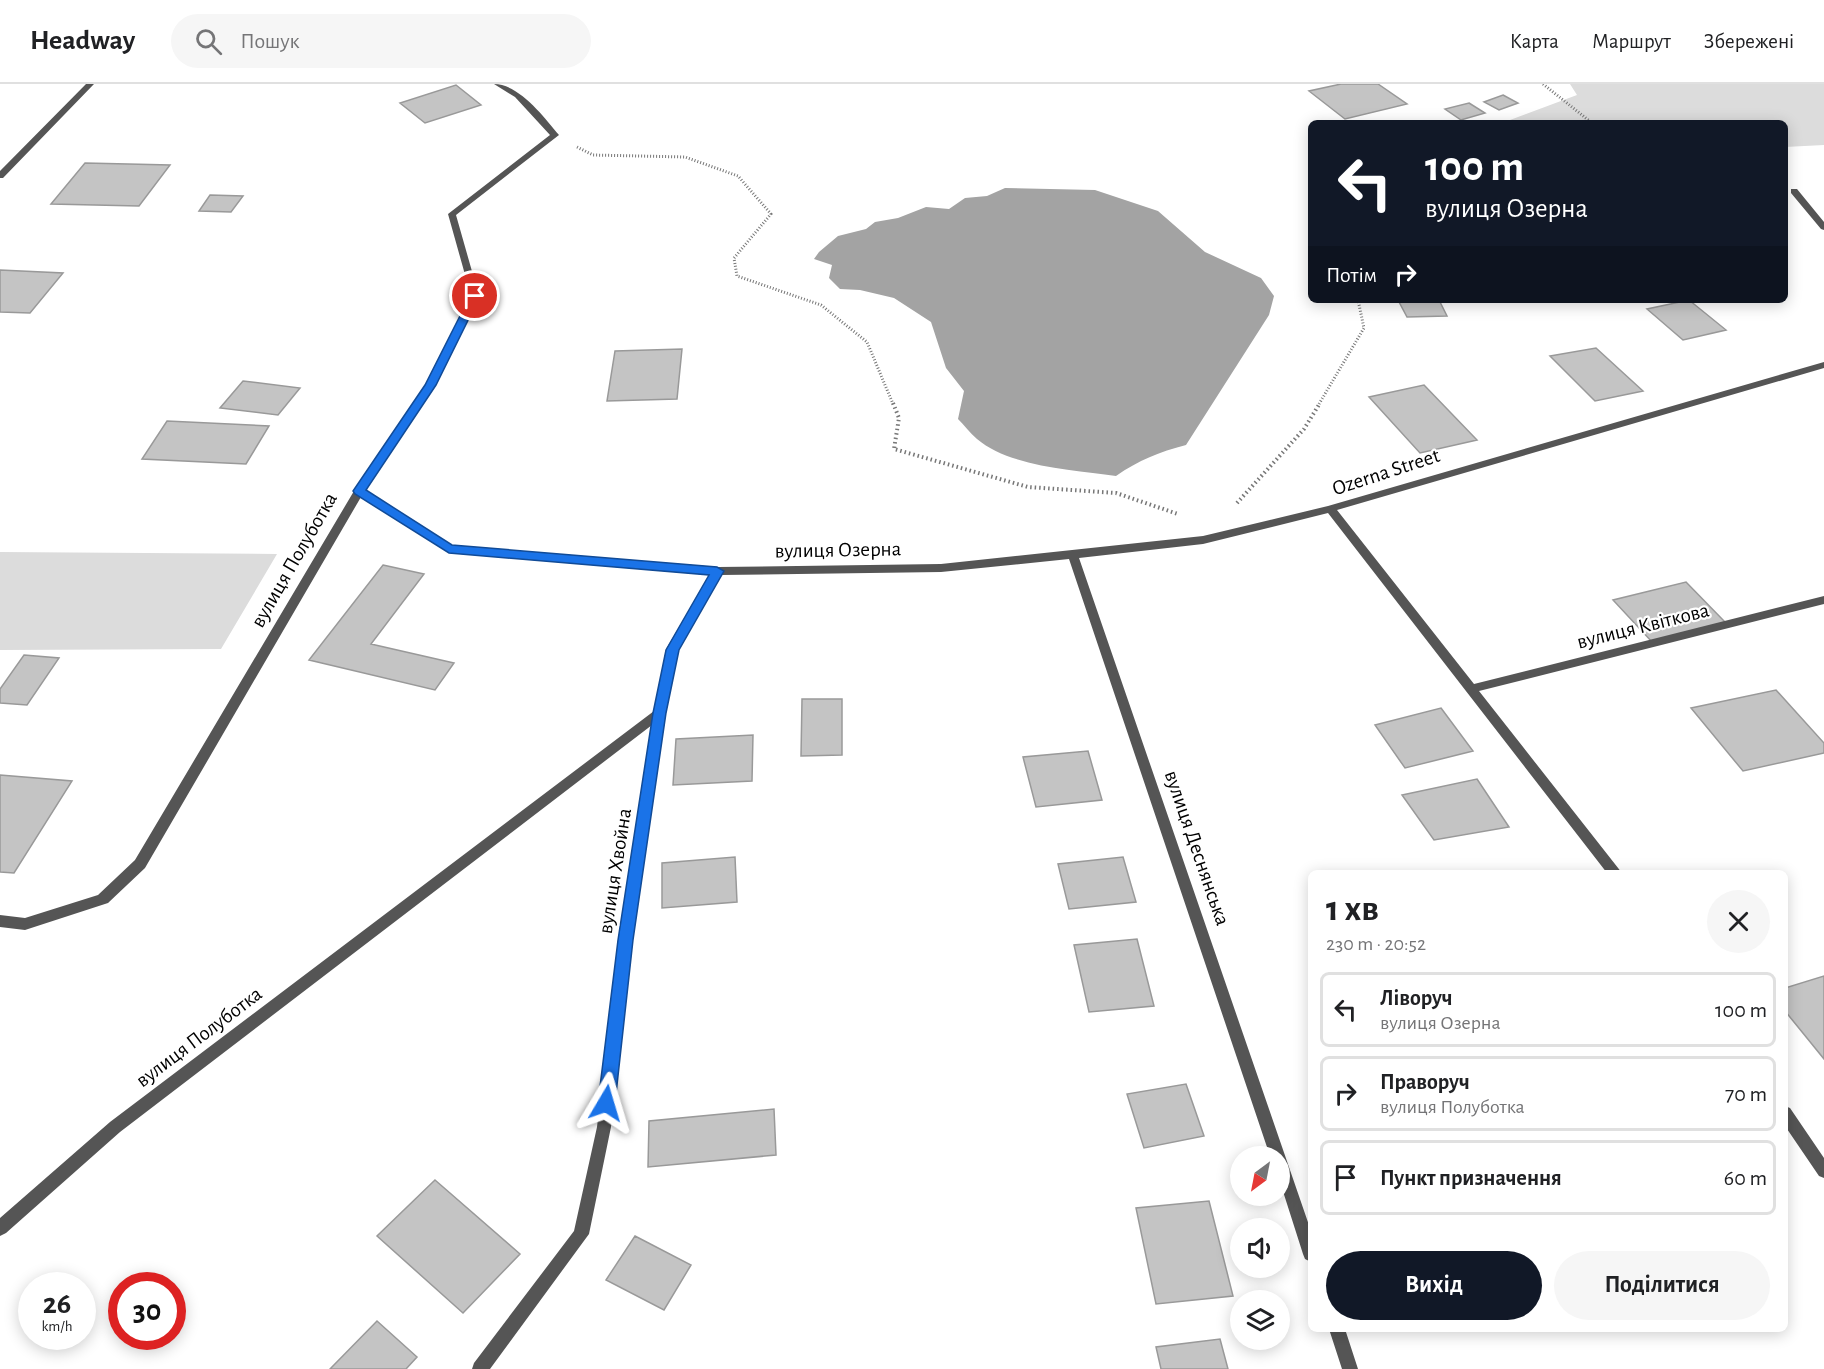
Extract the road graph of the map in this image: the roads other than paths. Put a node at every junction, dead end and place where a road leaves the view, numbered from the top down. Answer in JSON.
{"nodes":[{"id":1,"x":90,"y":84,"type":"edge"},
{"id":2,"x":498,"y":84,"type":"edge"},
{"id":3,"x":0,"y":176,"type":"edge"},
{"id":4,"x":1794,"y":191,"type":"dead end"},
{"id":5,"x":1824,"y":227,"type":"edge"},
{"id":6,"x":1824,"y":364,"type":"edge"},
{"id":7,"x":359,"y":491,"type":"junction"},
{"id":8,"x":1330,"y":509,"type":"junction"},
{"id":9,"x":1073,"y":555,"type":"junction"},
{"id":10,"x":717,"y":571,"type":"junction"},
{"id":11,"x":1824,"y":600,"type":"edge"},
{"id":12,"x":1471,"y":689,"type":"junction"},
{"id":13,"x":660,"y":713,"type":"junction"},
{"id":14,"x":1613,"y":870,"type":"edge"},
{"id":15,"x":0,"y":921,"type":"edge"},
{"id":16,"x":1788,"y":1117,"type":"edge"},
{"id":17,"x":1275,"y":1146,"type":"edge"},
{"id":18,"x":1824,"y":1171,"type":"edge"},
{"id":19,"x":1290,"y":1191,"type":"edge"},
{"id":20,"x":0,"y":1228,"type":"edge"},
{"id":21,"x":1308,"y":1245,"type":"edge"},
{"id":22,"x":1338,"y":1332,"type":"edge"},
{"id":23,"x":480,"y":1369,"type":"edge"},
{"id":24,"x":1350,"y":1369,"type":"edge"}],
"edges":[{"from":1,"to":3,"type":"street"},
{"from":2,"to":7,"type":"street","name":"вулиця Полуботка"},
{"from":4,"to":5,"type":"street"},
{"from":6,"to":8,"type":"street","name":"Ozerna Street"},
{"from":7,"to":10,"type":"street","name":"вулиця Озерна"},
{"from":7,"to":15,"type":"street","name":"вулиця Полуботка"},
{"from":8,"to":9,"type":"street","name":"вулиця Озерна"},
{"from":8,"to":12,"type":"street","name":"Ozerna Street"},
{"from":9,"to":10,"type":"street","name":"вулиця Озерна"},
{"from":9,"to":17,"type":"street","name":"вулиця Деснянська"},
{"from":10,"to":13,"type":"street","name":"вулиця Хвойна"},
{"from":11,"to":12,"type":"street","name":"вулиця Квіткова"},
{"from":12,"to":14,"type":"street","name":"Ozerna Street"},
{"from":13,"to":20,"type":"street","name":"вулиця Полуботка"},
{"from":13,"to":23,"type":"street","name":"вулиця Хвойна"},
{"from":16,"to":18,"type":"street"},
{"from":19,"to":21,"type":"street"},
{"from":22,"to":24,"type":"street"}]}
